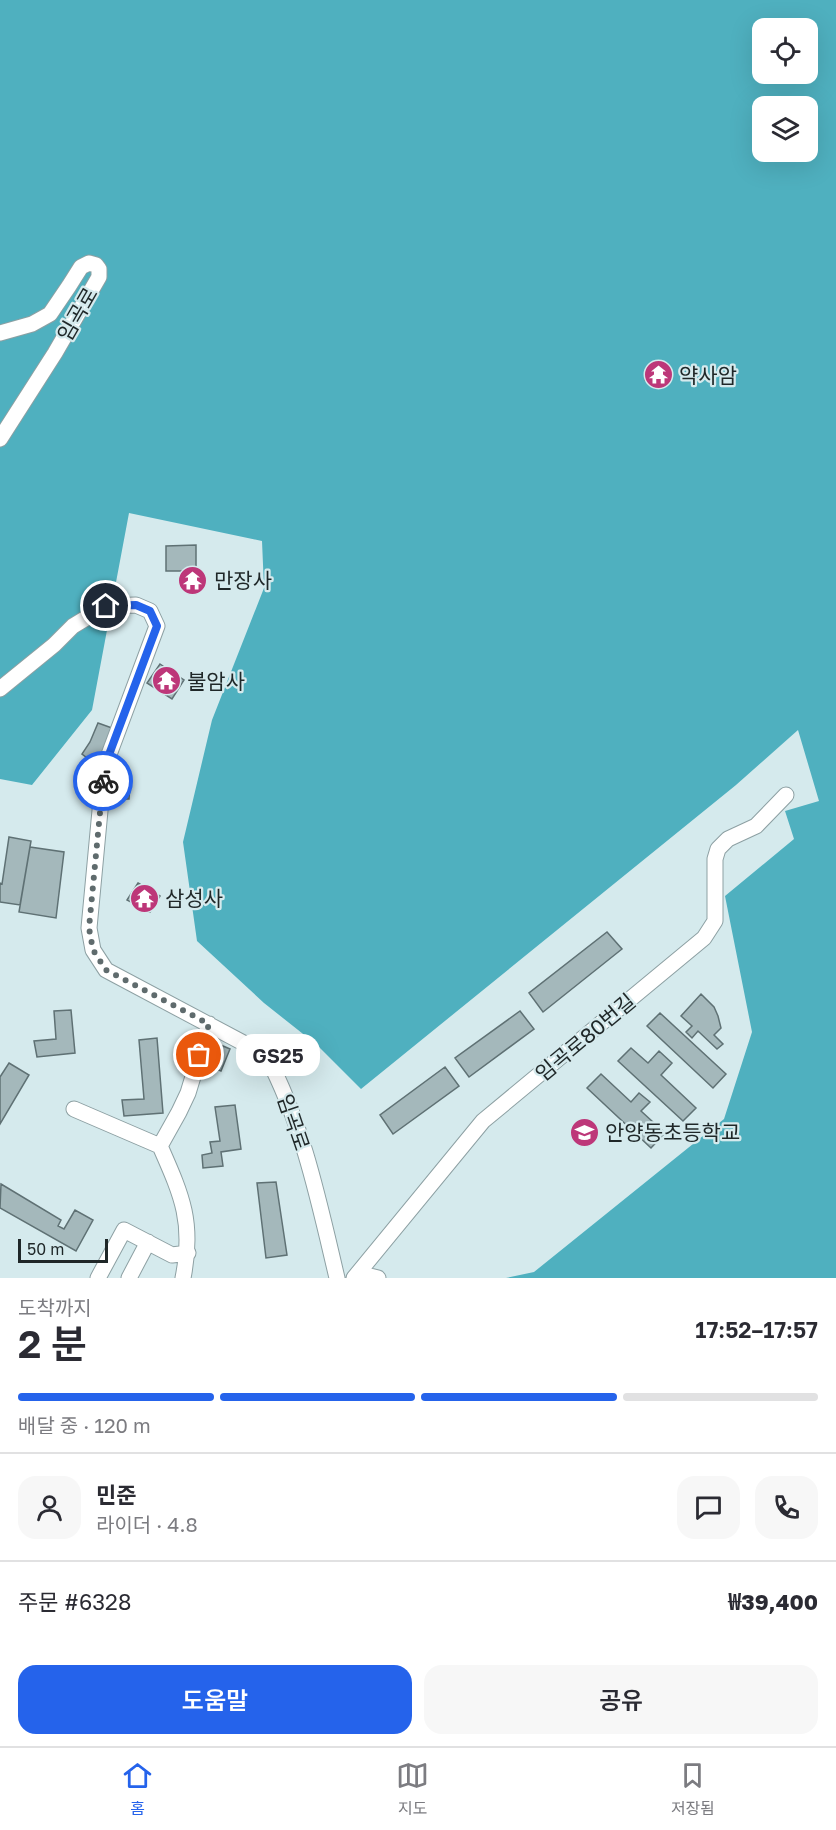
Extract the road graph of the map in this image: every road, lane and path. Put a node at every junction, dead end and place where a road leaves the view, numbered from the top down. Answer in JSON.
{"nodes":[{"id":1,"x":0,"y":333,"type":"edge"},
{"id":2,"x":0,"y":439,"type":"edge"},
{"id":3,"x":0,"y":689,"type":"edge"},
{"id":4,"x":786,"y":795,"type":"dead end"},
{"id":5,"x":209,"y":1024,"type":"junction"},
{"id":6,"x":74,"y":1109,"type":"dead end"},
{"id":7,"x":160,"y":1146,"type":"junction"},
{"id":8,"x":148,"y":1242,"type":"junction"},
{"id":9,"x":188,"y":1253,"type":"junction"},
{"id":10,"x":356,"y":1275,"type":"edge"},
{"id":11,"x":98,"y":1278,"type":"edge"},
{"id":12,"x":129,"y":1278,"type":"edge"},
{"id":13,"x":183,"y":1278,"type":"edge"},
{"id":14,"x":337,"y":1278,"type":"edge"},
{"id":15,"x":378,"y":1278,"type":"edge"}],
"edges":[{"from":1,"to":2,"type":"street","name":"임곡로"},
{"from":3,"to":5,"type":"street","name":"임곡로"},
{"from":4,"to":10,"type":"street","name":"임곡로80번길"},
{"from":5,"to":7,"type":"street"},
{"from":5,"to":14,"type":"street","name":"임곡로"},
{"from":6,"to":7,"type":"street"},
{"from":7,"to":9,"type":"street"},
{"from":8,"to":9,"type":"street"},
{"from":8,"to":11,"type":"street"},
{"from":8,"to":12,"type":"street"},
{"from":9,"to":13,"type":"street"},
{"from":10,"to":15,"type":"street"}]}
